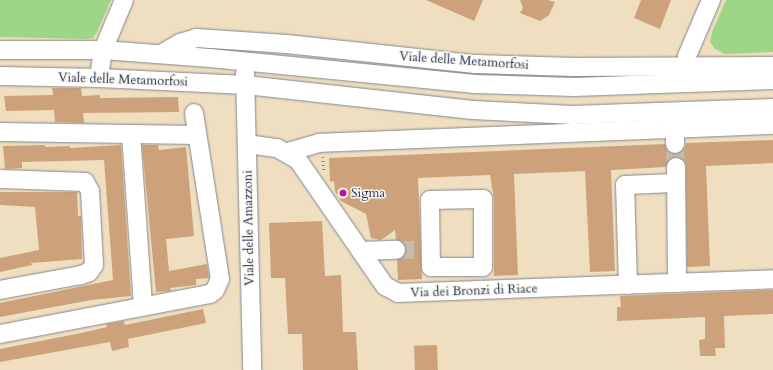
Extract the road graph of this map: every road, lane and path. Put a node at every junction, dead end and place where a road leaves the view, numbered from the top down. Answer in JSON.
{"nodes":[{"id":1,"x":124,"y":0,"type":"edge"},
{"id":2,"x":711,"y":0,"type":"edge"},
{"id":3,"x":0,"y":50,"type":"edge"},
{"id":4,"x":103,"y":50,"type":"junction"},
{"id":5,"x":160,"y":54,"type":"junction"},
{"id":6,"x":244,"y":60,"type":"junction"},
{"id":7,"x":685,"y":65,"type":"junction"},
{"id":8,"x":773,"y":66,"type":"edge"},
{"id":9,"x":0,"y":76,"type":"edge"},
{"id":10,"x":98,"y":78,"type":"junction"},
{"id":11,"x":773,"y":80,"type":"edge"},
{"id":12,"x":685,"y":83,"type":"junction"},
{"id":13,"x":246,"y":85,"type":"junction"},
{"id":14,"x":773,"y":108,"type":"edge"},
{"id":15,"x":194,"y":113,"type":"dead end"},
{"id":16,"x":773,"y":125,"type":"edge"},
{"id":17,"x":675,"y":128,"type":"junction"},
{"id":18,"x":0,"y":132,"type":"edge"},
{"id":19,"x":131,"y":134,"type":"junction"},
{"id":20,"x":197,"y":135,"type":"junction"},
{"id":21,"x":247,"y":144,"type":"junction"},
{"id":22,"x":288,"y":152,"type":"junction"},
{"id":23,"x":0,"y":179,"type":"edge"},
{"id":24,"x":426,"y":249,"type":"joint"},
{"id":25,"x":396,"y":250,"type":"tunnel mouth"},
{"id":26,"x":361,"y":251,"type":"junction"},
{"id":27,"x":773,"y":279,"type":"edge"},
{"id":28,"x":677,"y":283,"type":"junction"},
{"id":29,"x":628,"y":285,"type":"junction"},
{"id":30,"x":0,"y":290,"type":"edge"},
{"id":31,"x":143,"y":307,"type":"junction"},
{"id":32,"x":0,"y":334,"type":"edge"},
{"id":33,"x":252,"y":370,"type":"edge"}],
"edges":[{"from":1,"to":4,"type":"street"},
{"from":2,"to":7,"type":"street"},
{"from":3,"to":4,"type":"street","name":"Viale delle Metamorfosi"},
{"from":4,"to":5,"type":"street","name":"Viale delle Metamorfosi"},
{"from":4,"to":10,"type":"street"},
{"from":5,"to":6,"type":"street","name":"Viale delle Metamorfosi"},
{"from":5,"to":7,"type":"street","name":"Viale delle Metamorfosi"},
{"from":6,"to":12,"type":"street","name":"Viale delle Metamorfosi"},
{"from":6,"to":13,"type":"street"},
{"from":7,"to":8,"type":"street","name":"Viale delle Metamorfosi"},
{"from":7,"to":12,"type":"street"},
{"from":9,"to":10,"type":"street","name":"Viale delle Metamorfosi"},
{"from":10,"to":13,"type":"street","name":"Viale delle Metamorfosi"},
{"from":11,"to":12,"type":"street","name":"Viale delle Metamorfosi"},
{"from":13,"to":17,"type":"street","name":"Viale delle Metamorfosi"},
{"from":13,"to":21,"type":"street","name":"Viale delle Amazzoni"},
{"from":14,"to":17,"type":"street","name":"Viale delle Metamorfosi"},
{"from":15,"to":20,"type":"street"},
{"from":16,"to":17,"type":"street","name":"Viale delle Metamorfosi"},
{"from":17,"to":22,"type":"street","name":"Viale delle Metamorfosi"},
{"from":18,"to":19,"type":"street"},
{"from":19,"to":20,"type":"street"},
{"from":19,"to":31,"type":"street"},
{"from":20,"to":31,"type":"street"},
{"from":21,"to":22,"type":"street","name":"Via dei Bronzi di Riace"},
{"from":21,"to":33,"type":"street","name":"Viale delle Amazzoni"},
{"from":22,"to":26,"type":"street","name":"Via dei Bronzi di Riace"},
{"from":23,"to":30,"type":"street"},
{"from":24,"to":24,"type":"street"},
{"from":25,"to":26,"type":"street"},
{"from":26,"to":29,"type":"street","name":"Via dei Bronzi di Riace"},
{"from":27,"to":28,"type":"street","name":"Via dei Bronzi di Riace"},
{"from":28,"to":29,"type":"street","name":"Via dei Bronzi di Riace"},
{"from":28,"to":29,"type":"street"},
{"from":31,"to":32,"type":"street"}]}
